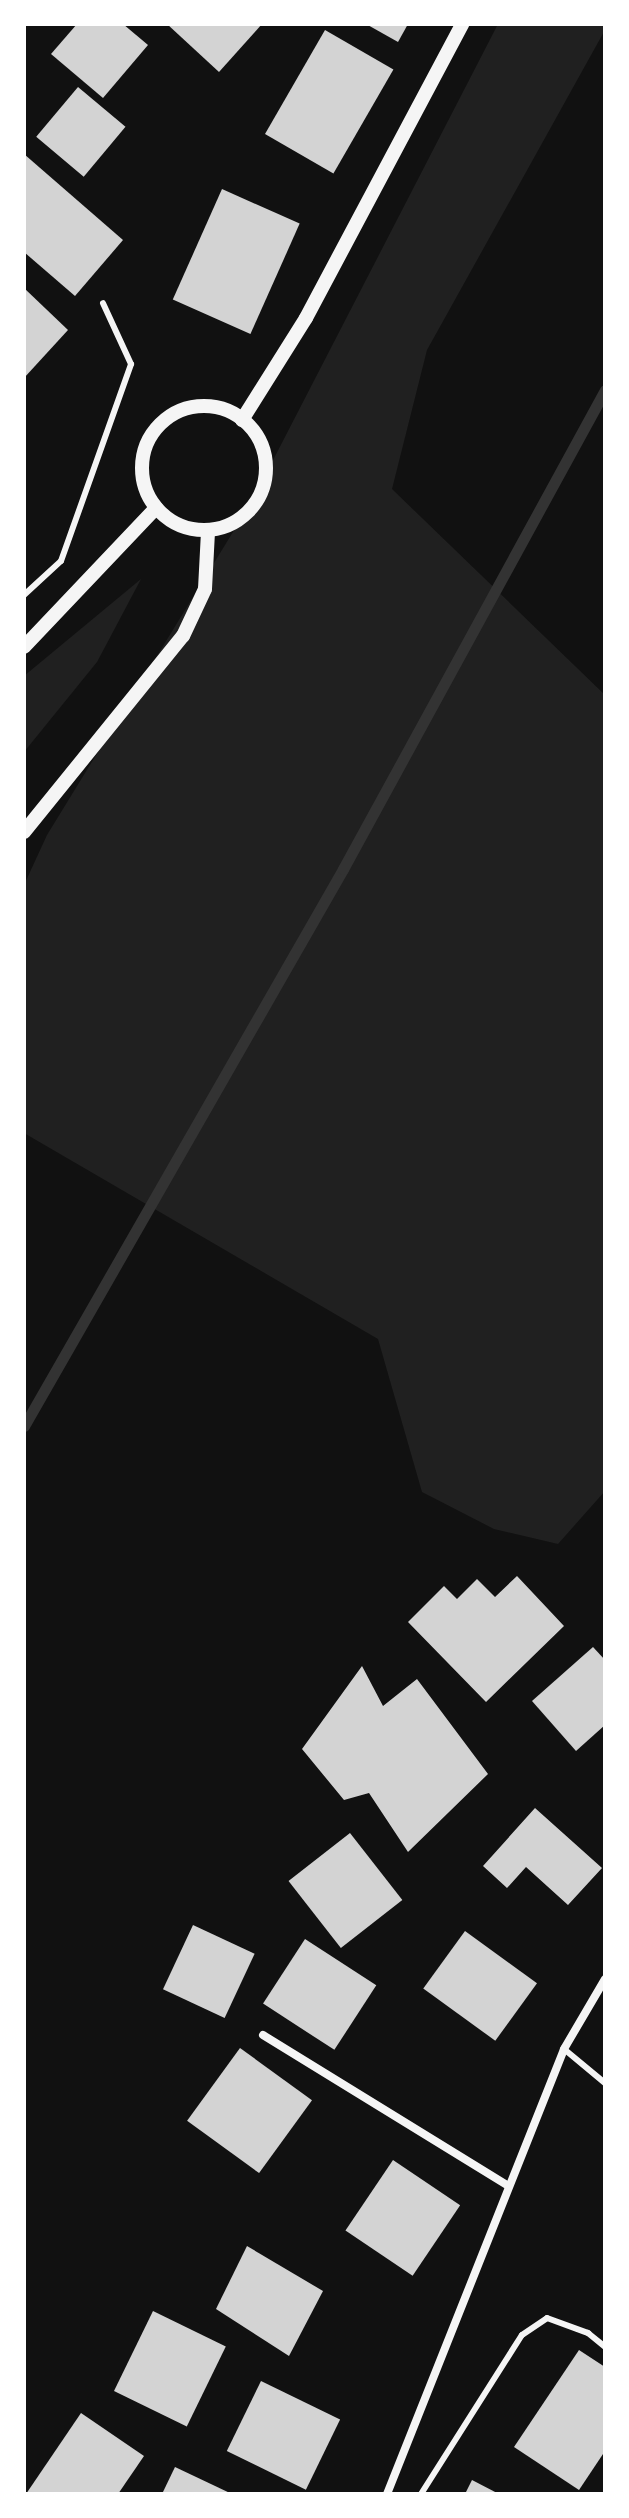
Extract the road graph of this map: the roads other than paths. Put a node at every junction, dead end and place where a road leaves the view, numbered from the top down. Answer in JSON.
{"nodes":[{"id":1,"x":462,"y":24,"type":"edge"},
{"id":2,"x":103,"y":303,"type":"dead end"},
{"id":3,"x":242,"y":420,"type":"junction"},
{"id":4,"x":156,"y":508,"type":"junction"},
{"id":5,"x":208,"y":531,"type":"junction"},
{"id":6,"x":24,"y":595,"type":"edge"},
{"id":7,"x":24,"y":647,"type":"edge"},
{"id":8,"x":24,"y":832,"type":"edge"},
{"id":9,"x":605,"y":1979,"type":"edge"},
{"id":10,"x":263,"y":2035,"type":"dead end"},
{"id":11,"x":564,"y":2049,"type":"junction"},
{"id":12,"x":605,"y":2083,"type":"edge"},
{"id":13,"x":508,"y":2186,"type":"junction"},
{"id":14,"x":605,"y":2347,"type":"edge"},
{"id":15,"x":387,"y":2494,"type":"edge"},
{"id":16,"x":421,"y":2494,"type":"edge"}],
"edges":[{"from":1,"to":3,"type":"street"},
{"from":2,"to":6,"type":"lane"},
{"from":3,"to":4,"type":"street"},
{"from":3,"to":5,"type":"street"},
{"from":4,"to":5,"type":"street"},
{"from":4,"to":7,"type":"street"},
{"from":5,"to":8,"type":"street"},
{"from":9,"to":11,"type":"street"},
{"from":10,"to":13,"type":"street"},
{"from":11,"to":12,"type":"lane"},
{"from":11,"to":13,"type":"street"},
{"from":13,"to":15,"type":"street"},
{"from":14,"to":16,"type":"lane"}]}
